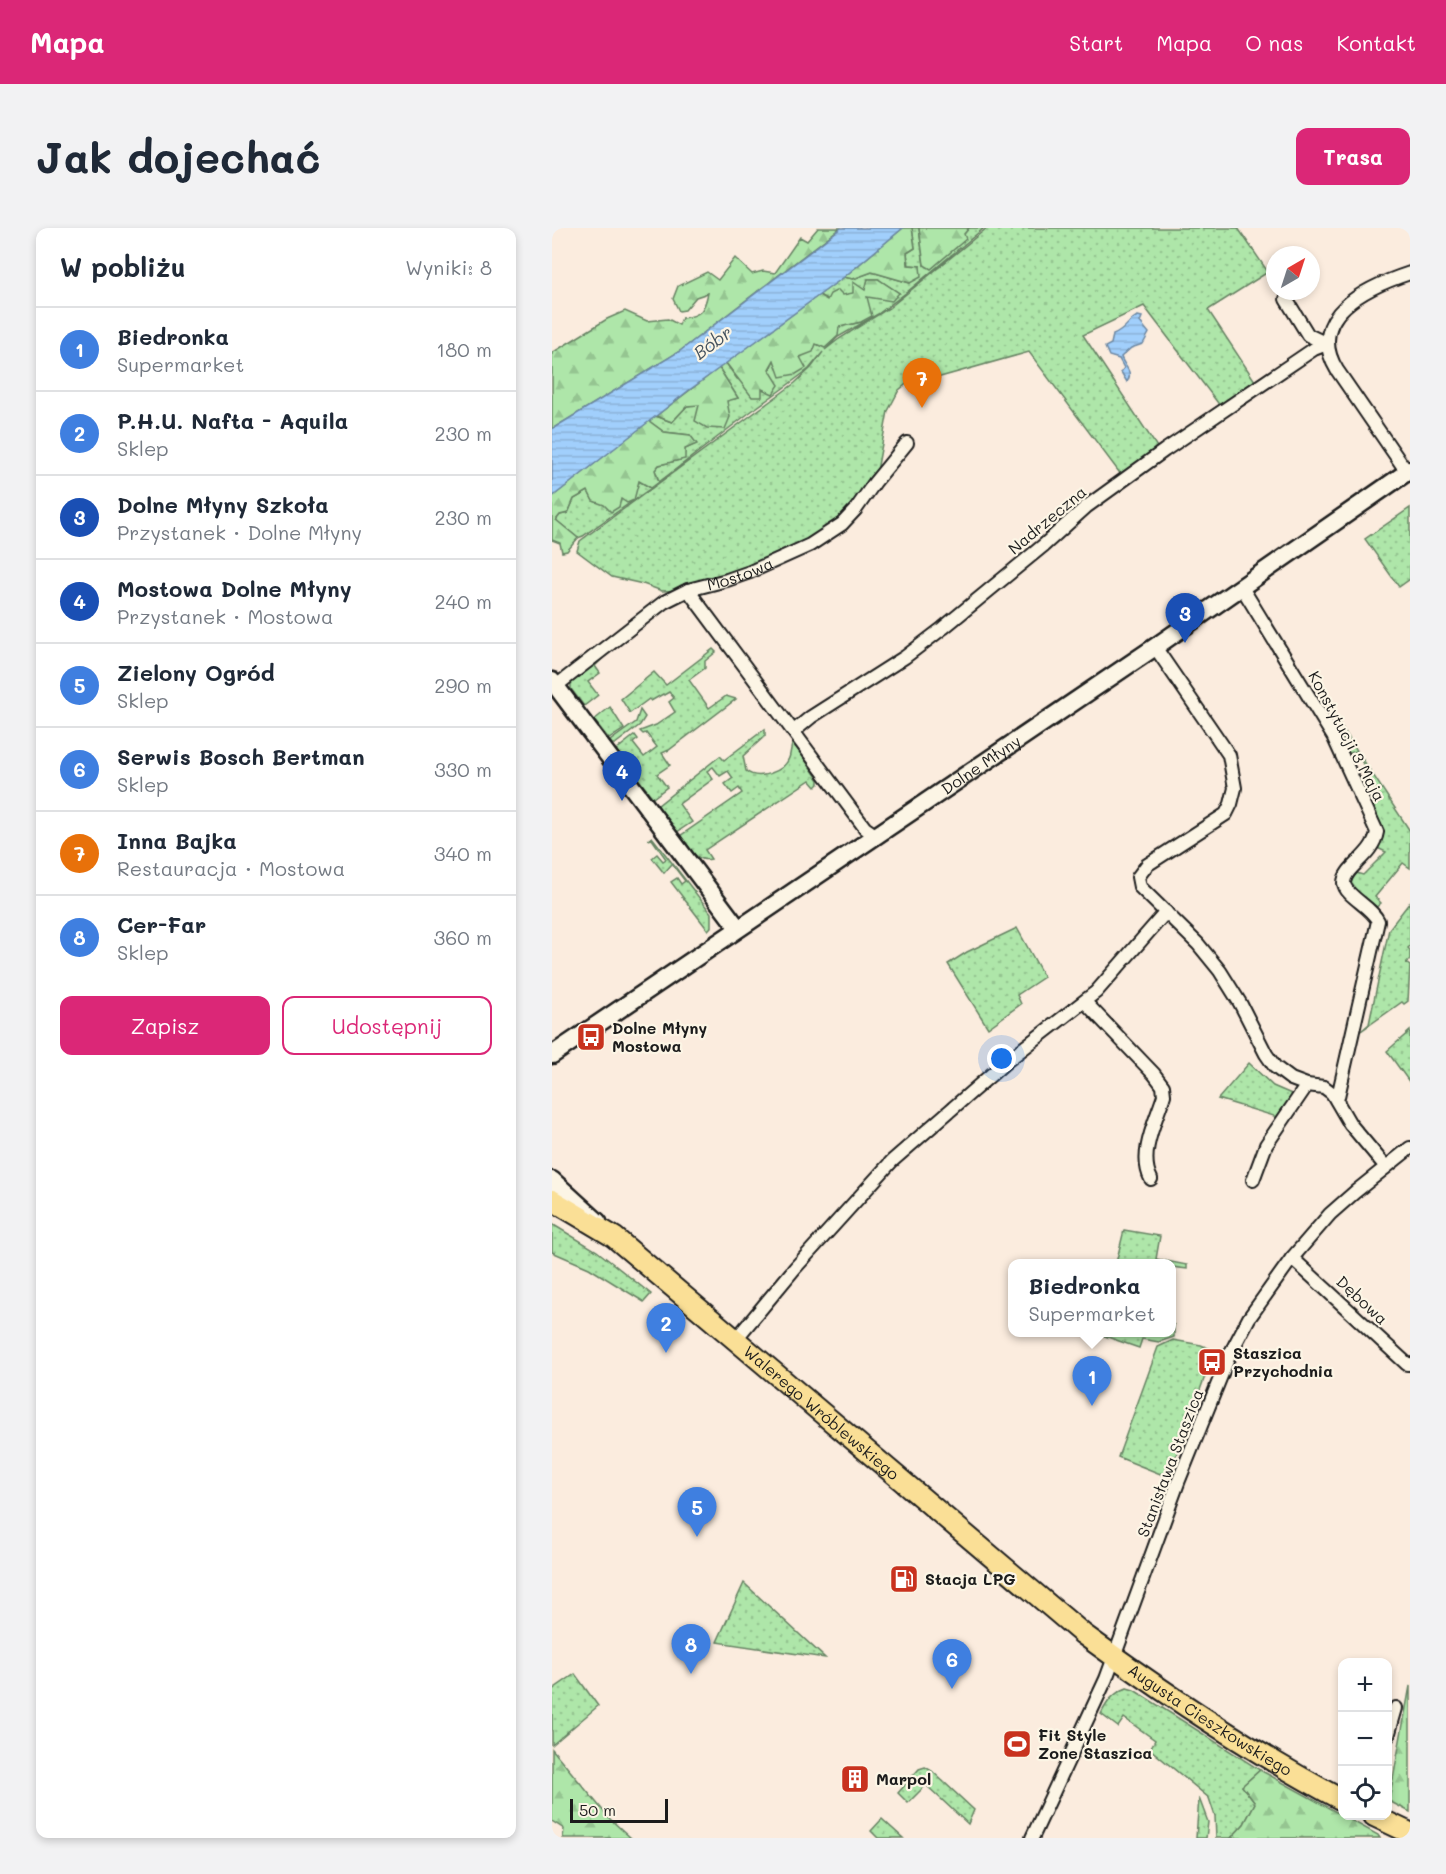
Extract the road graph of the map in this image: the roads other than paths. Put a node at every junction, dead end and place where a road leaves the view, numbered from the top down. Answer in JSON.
{"nodes":[{"id":1,"x":1410,"y":273,"type":"edge"},
{"id":2,"x":1286,"y":300,"type":"dead end"},
{"id":3,"x":1327,"y":344,"type":"junction"},
{"id":4,"x":907,"y":443,"type":"dead end"},
{"id":5,"x":1408,"y":471,"type":"edge"},
{"id":6,"x":1241,"y":586,"type":"junction"},
{"id":7,"x":688,"y":590,"type":"junction"},
{"id":8,"x":1155,"y":647,"type":"junction"},
{"id":9,"x":554,"y":683,"type":"edge"},
{"id":10,"x":794,"y":731,"type":"junction"},
{"id":11,"x":875,"y":835,"type":"junction"},
{"id":12,"x":1166,"y":912,"type":"junction"},
{"id":13,"x":738,"y":928,"type":"junction"},
{"id":14,"x":1086,"y":1002,"type":"junction"},
{"id":15,"x":552,"y":1055,"type":"edge"},
{"id":16,"x":1307,"y":1085,"type":"junction"},
{"id":17,"x":1337,"y":1101,"type":"junction"},
{"id":18,"x":1410,"y":1148,"type":"edge"},
{"id":19,"x":1386,"y":1167,"type":"junction"},
{"id":20,"x":1150,"y":1179,"type":"dead end"},
{"id":21,"x":552,"y":1180,"type":"edge"},
{"id":22,"x":1253,"y":1180,"type":"dead end"},
{"id":23,"x":552,"y":1200,"type":"edge"},
{"id":24,"x":614,"y":1237,"type":"junction"},
{"id":25,"x":1292,"y":1258,"type":"junction"},
{"id":26,"x":736,"y":1339,"type":"junction"},
{"id":27,"x":1410,"y":1364,"type":"edge"},
{"id":28,"x":1083,"y":1634,"type":"joint"},
{"id":29,"x":1114,"y":1657,"type":"junction"},
{"id":30,"x":1396,"y":1708,"type":"dead end"},
{"id":31,"x":1392,"y":1722,"type":"edge"},
{"id":32,"x":1338,"y":1798,"type":"edge"},
{"id":33,"x":1384,"y":1820,"type":"edge"},
{"id":34,"x":1410,"y":1833,"type":"edge"},
{"id":35,"x":1032,"y":1838,"type":"edge"}],
"edges":[{"from":1,"to":3,"type":"street"},
{"from":2,"to":3,"type":"street"},
{"from":3,"to":5,"type":"street","name":"Dolne Młyny"},
{"from":3,"to":10,"type":"street","name":"Nadrzeczna"},
{"from":4,"to":7,"type":"street","name":"Mostowa"},
{"from":5,"to":6,"type":"street","name":"Dolne Młyny"},
{"from":6,"to":8,"type":"street","name":"Dolne Młyny"},
{"from":6,"to":17,"type":"street","name":"Konstytucji 3 Maja"},
{"from":7,"to":9,"type":"street","name":"Mostowa"},
{"from":7,"to":10,"type":"street"},
{"from":8,"to":11,"type":"street","name":"Dolne Młyny"},
{"from":8,"to":12,"type":"street"},
{"from":9,"to":13,"type":"street","name":"Mostowa"},
{"from":10,"to":11,"type":"street"},
{"from":11,"to":13,"type":"street","name":"Dolne Młyny"},
{"from":12,"to":14,"type":"street"},
{"from":12,"to":16,"type":"street"},
{"from":13,"to":15,"type":"street","name":"Dolne Młyny"},
{"from":14,"to":20,"type":"street"},
{"from":14,"to":26,"type":"street"},
{"from":16,"to":17,"type":"street"},
{"from":16,"to":22,"type":"street"},
{"from":17,"to":19,"type":"street"},
{"from":18,"to":19,"type":"street","name":"Stanisława Staszica"},
{"from":19,"to":25,"type":"street","name":"Stanisława Staszica"},
{"from":21,"to":24,"type":"street"},
{"from":23,"to":24,"type":"main road","name":"Walerego Wróblewskiego"},
{"from":24,"to":26,"type":"main road","name":"Walerego Wróblewskiego"},
{"from":25,"to":27,"type":"street","name":"Dębowa"},
{"from":25,"to":29,"type":"street","name":"Stanisława Staszica"},
{"from":26,"to":28,"type":"main road","name":"Walerego Wróblewskiego"},
{"from":28,"to":29,"type":"main road","name":"Augusta Cieszkowskiego"},
{"from":29,"to":32,"type":"main road","name":"Augusta Cieszkowskiego"},
{"from":29,"to":35,"type":"street","name":"Stanisława Staszica"},
{"from":30,"to":31,"type":"street"},
{"from":33,"to":34,"type":"main road"}]}
